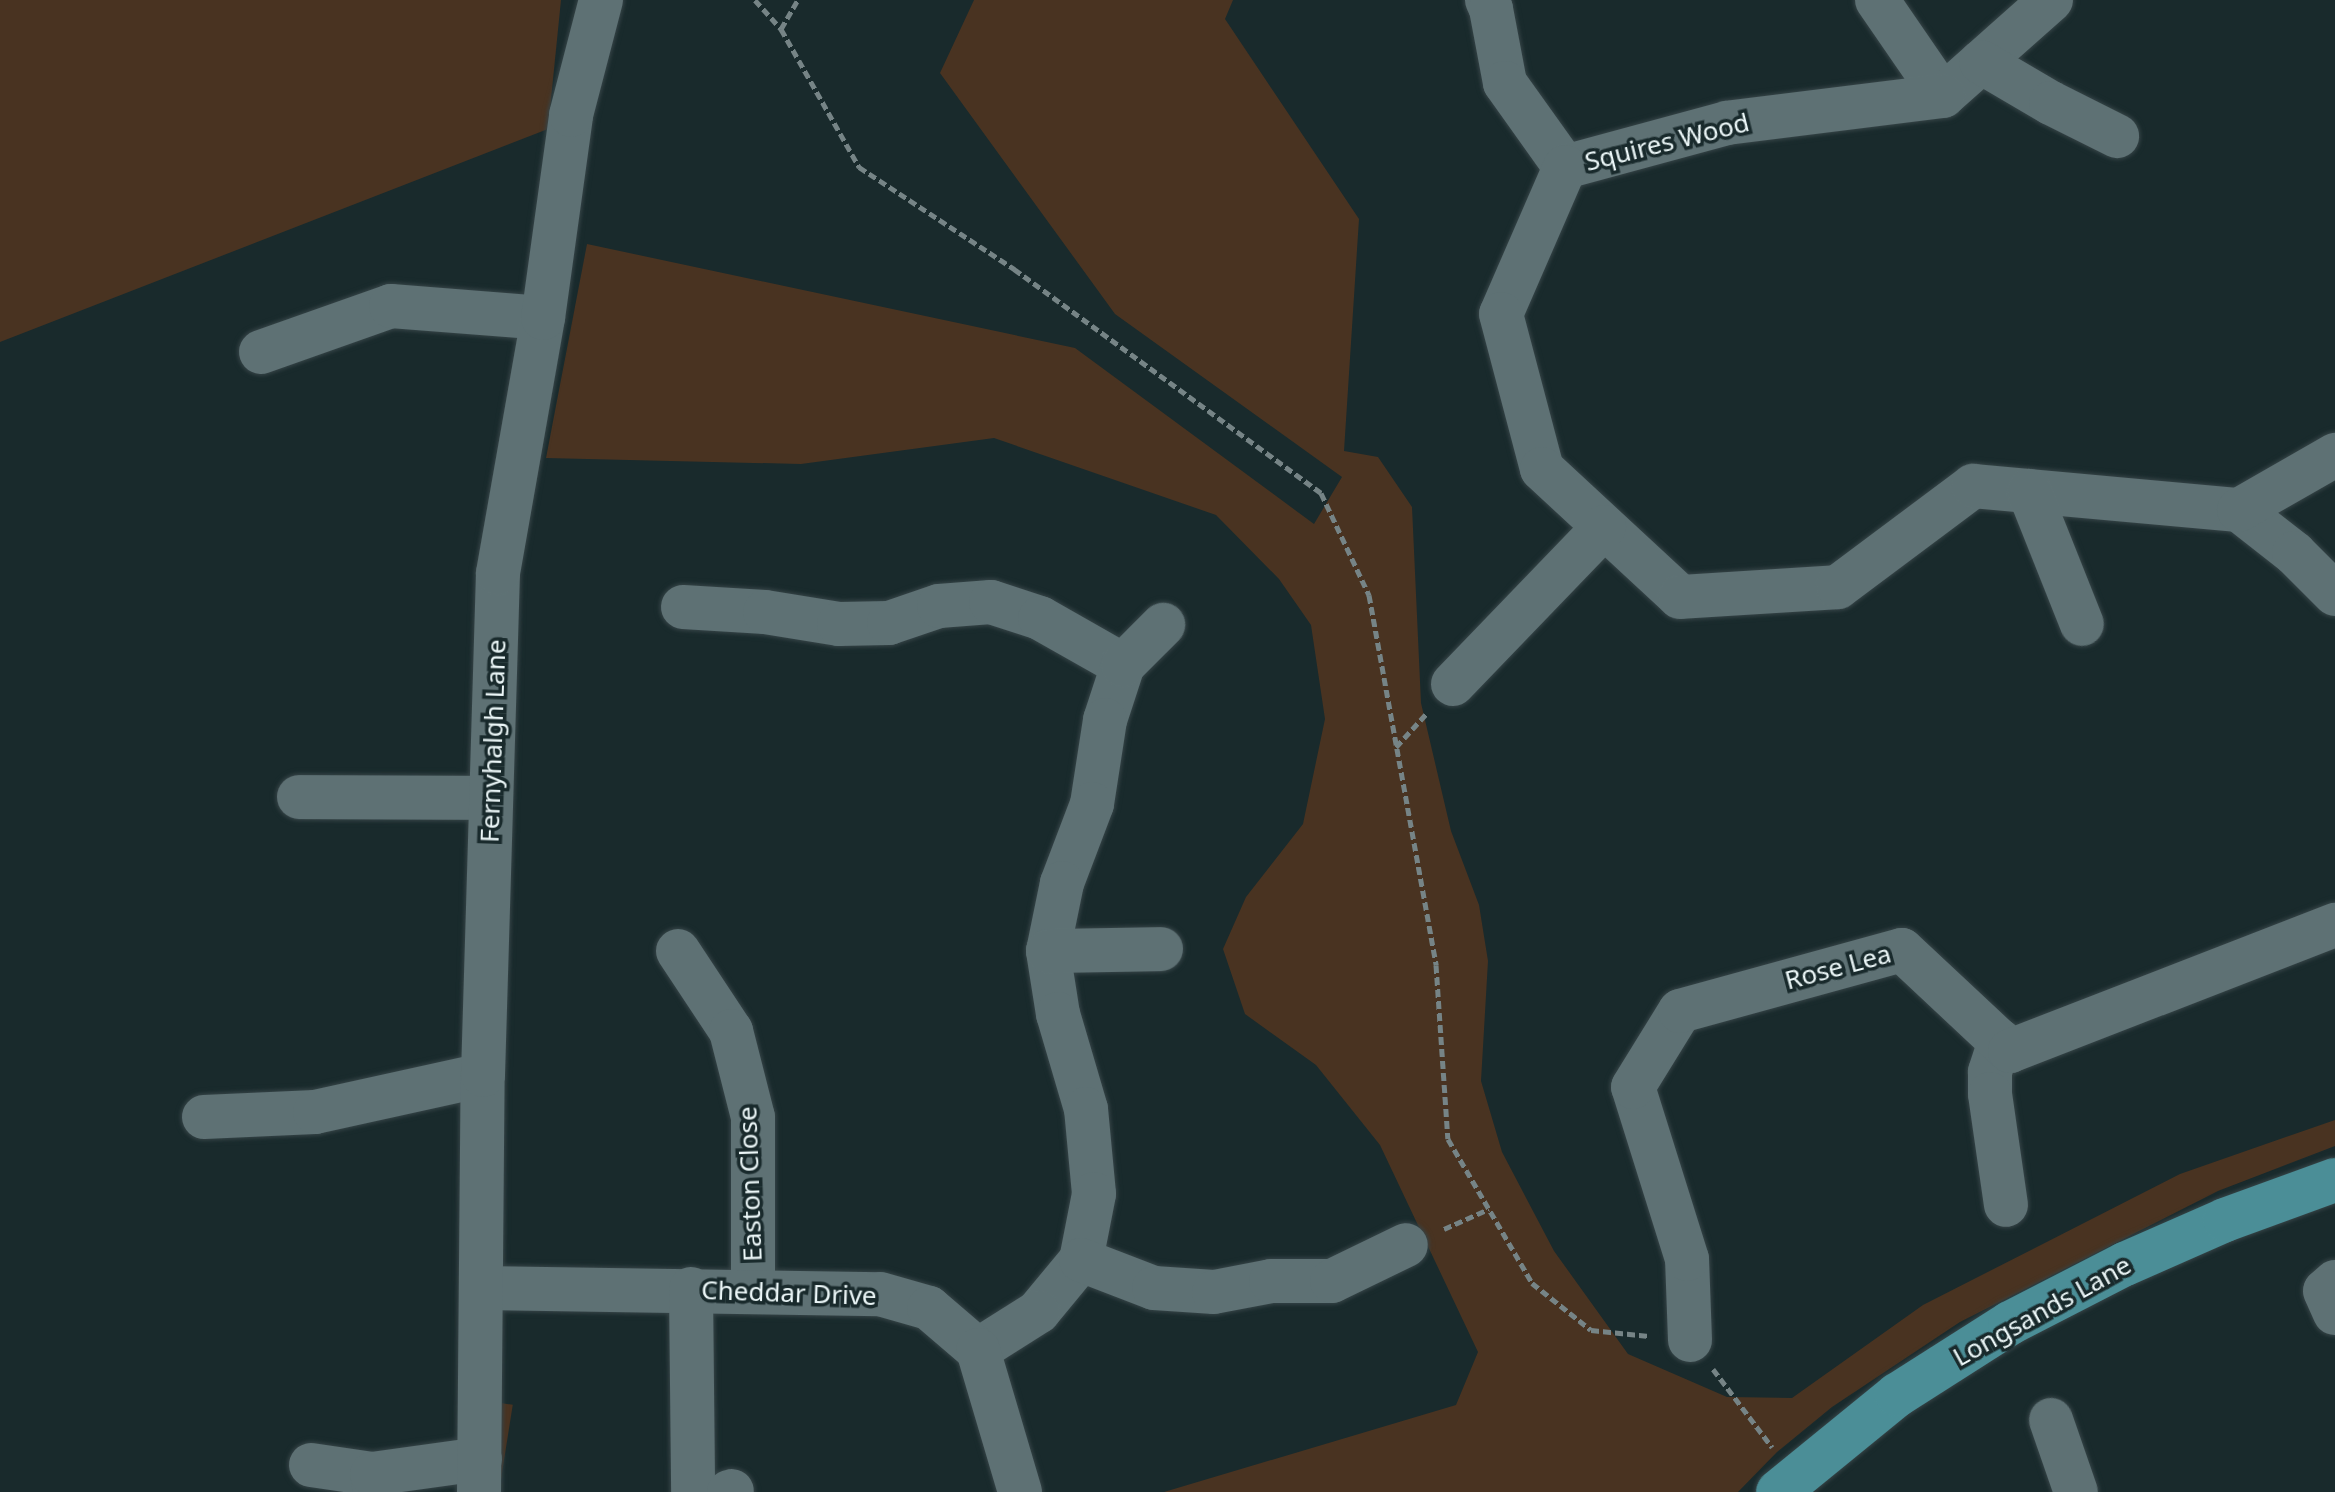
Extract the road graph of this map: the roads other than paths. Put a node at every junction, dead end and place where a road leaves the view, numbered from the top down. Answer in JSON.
{"nodes":[{"id":1,"x":601,"y":0,"type":"edge"},
{"id":2,"x":1487,"y":0,"type":"edge"},
{"id":3,"x":1877,"y":0,"type":"edge"},
{"id":4,"x":2051,"y":0,"type":"edge"},
{"id":5,"x":1981,"y":62,"type":"junction"},
{"id":6,"x":1943,"y":96,"type":"junction"},
{"id":7,"x":2117,"y":136,"type":"dead end"},
{"id":8,"x":1565,"y":167,"type":"junction"},
{"id":9,"x":543,"y":318,"type":"junction"},
{"id":10,"x":261,"y":352,"type":"dead end"},
{"id":11,"x":2335,"y":455,"type":"edge"},
{"id":12,"x":2029,"y":491,"type":"junction"},
{"id":13,"x":2239,"y":510,"type":"junction"},
{"id":14,"x":1604,"y":527,"type":"junction"},
{"id":15,"x":2335,"y":594,"type":"edge"},
{"id":16,"x":683,"y":607,"type":"dead end"},
{"id":17,"x":2082,"y":624,"type":"dead end"},
{"id":18,"x":1163,"y":625,"type":"dead end"},
{"id":19,"x":1123,"y":665,"type":"junction"},
{"id":20,"x":1453,"y":684,"type":"dead end"},
{"id":21,"x":299,"y":797,"type":"dead end"},
{"id":22,"x":491,"y":798,"type":"junction"},
{"id":23,"x":2335,"y":925,"type":"edge"},
{"id":24,"x":1161,"y":949,"type":"dead end"},
{"id":25,"x":678,"y":951,"type":"dead end"},
{"id":26,"x":1048,"y":951,"type":"junction"},
{"id":27,"x":2000,"y":1041,"type":"junction"},
{"id":28,"x":483,"y":1075,"type":"junction"},
{"id":29,"x":204,"y":1117,"type":"dead end"},
{"id":30,"x":2335,"y":1180,"type":"edge"},
{"id":31,"x":2006,"y":1205,"type":"dead end"},
{"id":32,"x":1406,"y":1245,"type":"road end"},
{"id":33,"x":1081,"y":1260,"type":"junction"},
{"id":34,"x":2335,"y":1282,"type":"edge"},
{"id":35,"x":482,"y":1288,"type":"junction"},
{"id":36,"x":691,"y":1289,"type":"junction"},
{"id":37,"x":753,"y":1291,"type":"junction"},
{"id":38,"x":2335,"y":1313,"type":"edge"},
{"id":39,"x":1690,"y":1340,"type":"road end"},
{"id":40,"x":978,"y":1350,"type":"junction"},
{"id":41,"x":2051,"y":1420,"type":"dead end"},
{"id":42,"x":311,"y":1465,"type":"dead end"},
{"id":43,"x":480,"y":1476,"type":"edge"},
{"id":44,"x":374,"y":1483,"type":"edge"},
{"id":45,"x":1787,"y":1484,"type":"edge"},
{"id":46,"x":693,"y":1492,"type":"edge"},
{"id":47,"x":1020,"y":1492,"type":"edge"},
{"id":48,"x":2076,"y":1492,"type":"edge"}],
"edges":[{"from":1,"to":9,"type":"street","name":"Fernyhalgh Lane"},
{"from":2,"to":8,"type":"street"},
{"from":3,"to":6,"type":"street"},
{"from":4,"to":5,"type":"street"},
{"from":5,"to":6,"type":"street"},
{"from":5,"to":7,"type":"street"},
{"from":6,"to":8,"type":"street","name":"Squires Wood"},
{"from":8,"to":14,"type":"street","name":"Squires Wood"},
{"from":9,"to":10,"type":"street"},
{"from":9,"to":22,"type":"street","name":"Fernyhalgh Lane"},
{"from":11,"to":13,"type":"street"},
{"from":12,"to":13,"type":"street","name":"Squires Wood"},
{"from":12,"to":14,"type":"street","name":"Squires Wood"},
{"from":12,"to":17,"type":"street"},
{"from":13,"to":15,"type":"street"},
{"from":14,"to":20,"type":"street"},
{"from":16,"to":19,"type":"street"},
{"from":18,"to":19,"type":"street"},
{"from":19,"to":26,"type":"street"},
{"from":21,"to":22,"type":"street"},
{"from":22,"to":28,"type":"street","name":"Fernyhalgh Lane"},
{"from":23,"to":27,"type":"street"},
{"from":24,"to":26,"type":"street"},
{"from":25,"to":37,"type":"street","name":"Easton Close"},
{"from":26,"to":33,"type":"street"},
{"from":27,"to":31,"type":"street"},
{"from":27,"to":39,"type":"street","name":"Rose Lea"},
{"from":28,"to":29,"type":"street"},
{"from":28,"to":35,"type":"street","name":"Fernyhalgh Lane"},
{"from":30,"to":45,"type":"main road","name":"Longsands Lane"},
{"from":32,"to":33,"type":"street"},
{"from":33,"to":40,"type":"street"},
{"from":34,"to":38,"type":"street"},
{"from":35,"to":36,"type":"street","name":"Cheddar Drive"},
{"from":35,"to":43,"type":"street","name":"Fernyhalgh Lane"},
{"from":36,"to":37,"type":"street","name":"Cheddar Drive"},
{"from":36,"to":46,"type":"street"},
{"from":37,"to":40,"type":"street","name":"Cheddar Drive"},
{"from":40,"to":47,"type":"street"},
{"from":41,"to":48,"type":"street"},
{"from":42,"to":44,"type":"street"},
{"from":43,"to":44,"type":"street"}]}
